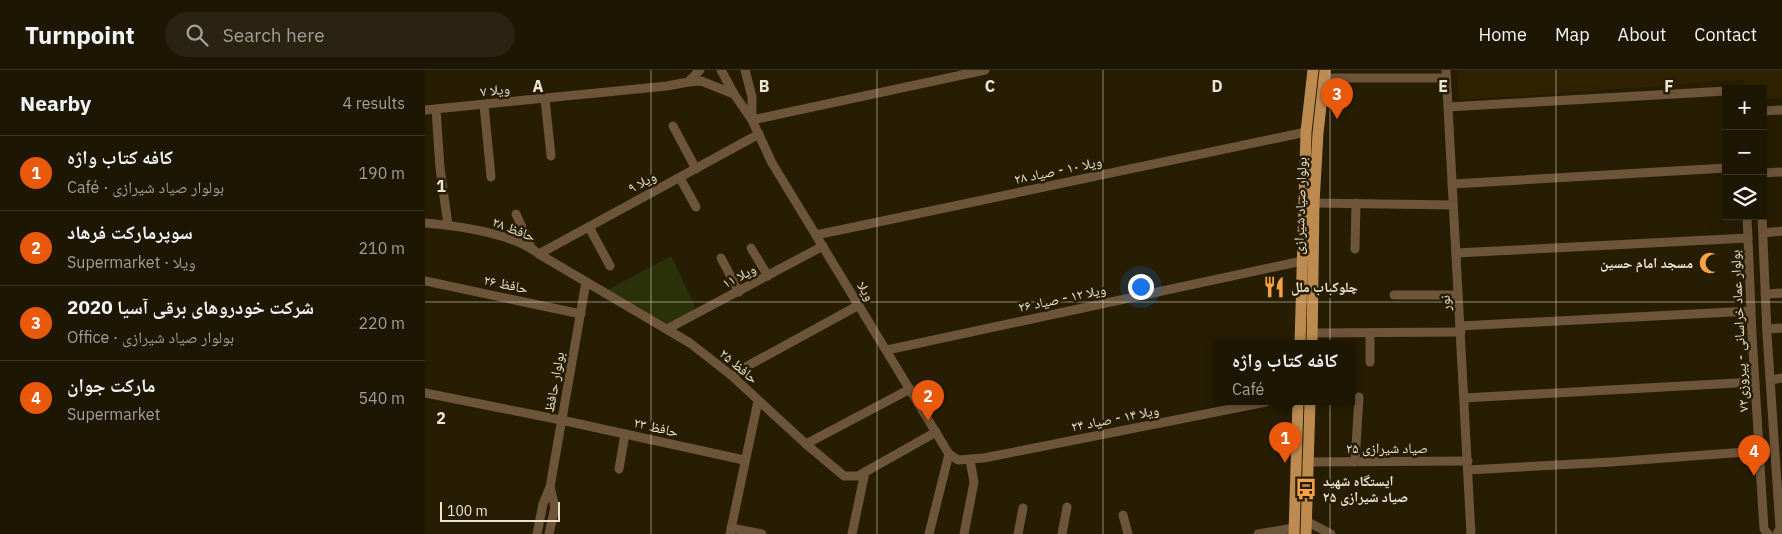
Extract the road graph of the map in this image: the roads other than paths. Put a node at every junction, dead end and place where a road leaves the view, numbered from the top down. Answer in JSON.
{"nodes":[{"id":1,"x":700,"y":70,"type":"edge"},
{"id":2,"x":721,"y":70,"type":"edge"},
{"id":3,"x":745,"y":70,"type":"edge"},
{"id":4,"x":985,"y":70,"type":"edge"},
{"id":5,"x":1313,"y":70,"type":"edge"},
{"id":6,"x":1325,"y":74,"type":"edge"},
{"id":7,"x":1446,"y":74,"type":"edge"},
{"id":8,"x":688,"y":82,"type":"junction"},
{"id":9,"x":1722,"y":91,"type":"edge"},
{"id":10,"x":734,"y":94,"type":"junction"},
{"id":11,"x":545,"y":99,"type":"junction"},
{"id":12,"x":483,"y":105,"type":"junction"},
{"id":13,"x":1448,"y":107,"type":"junction"},
{"id":14,"x":437,"y":109,"type":"junction"},
{"id":15,"x":425,"y":110,"type":"edge"},
{"id":16,"x":1782,"y":110,"type":"edge"},
{"id":17,"x":1767,"y":111,"type":"edge"},
{"id":18,"x":753,"y":120,"type":"junction"},
{"id":19,"x":673,"y":126,"type":"dead end"},
{"id":20,"x":1306,"y":132,"type":"junction"},
{"id":21,"x":759,"y":134,"type":"junction"},
{"id":22,"x":551,"y":156,"type":"dead end"},
{"id":23,"x":1722,"y":168,"type":"edge"},
{"id":24,"x":696,"y":169,"type":"junction"},
{"id":25,"x":1782,"y":172,"type":"edge"},
{"id":26,"x":1767,"y":173,"type":"edge"},
{"id":27,"x":491,"y":177,"type":"dead end"},
{"id":28,"x":680,"y":178,"type":"junction"},
{"id":29,"x":1452,"y":184,"type":"junction"},
{"id":30,"x":1315,"y":203,"type":"junction"},
{"id":31,"x":1356,"y":204,"type":"junction"},
{"id":32,"x":1453,"y":205,"type":"junction"},
{"id":33,"x":696,"y":206,"type":"dead end"},
{"id":34,"x":516,"y":214,"type":"dead end"},
{"id":35,"x":1747,"y":220,"type":"edge"},
{"id":36,"x":1762,"y":220,"type":"edge"},
{"id":37,"x":425,"y":223,"type":"edge"},
{"id":38,"x":448,"y":225,"type":"junction"},
{"id":39,"x":589,"y":227,"type":"junction"},
{"id":40,"x":1782,"y":231,"type":"edge"},
{"id":41,"x":1763,"y":232,"type":"junction"},
{"id":42,"x":816,"y":235,"type":"junction"},
{"id":43,"x":1748,"y":238,"type":"junction"},
{"id":44,"x":823,"y":246,"type":"junction"},
{"id":45,"x":1308,"y":246,"type":"junction"},
{"id":46,"x":531,"y":247,"type":"junction"},
{"id":47,"x":751,"y":248,"type":"dead end"},
{"id":48,"x":1355,"y":249,"type":"dead end"},
{"id":49,"x":1456,"y":253,"type":"junction"},
{"id":50,"x":539,"y":254,"type":"junction"},
{"id":51,"x":721,"y":258,"type":"dead end"},
{"id":52,"x":1302,"y":261,"type":"junction"},
{"id":53,"x":610,"y":266,"type":"dead end"},
{"id":54,"x":767,"y":276,"type":"junction"},
{"id":55,"x":425,"y":281,"type":"edge"},
{"id":56,"x":586,"y":282,"type":"junction"},
{"id":57,"x":739,"y":292,"type":"junction"},
{"id":58,"x":1782,"y":293,"type":"edge"},
{"id":59,"x":1765,"y":294,"type":"junction"},
{"id":60,"x":1459,"y":295,"type":"junction"},
{"id":61,"x":1394,"y":296,"type":"dead end"},
{"id":62,"x":859,"y":305,"type":"junction"},
{"id":63,"x":1751,"y":311,"type":"junction"},
{"id":64,"x":581,"y":314,"type":"junction"},
{"id":65,"x":1782,"y":328,"type":"edge"},
{"id":66,"x":667,"y":329,"type":"junction"},
{"id":67,"x":1460,"y":329,"type":"junction"},
{"id":68,"x":1370,"y":332,"type":"junction"},
{"id":69,"x":1767,"y":332,"type":"junction"},
{"id":70,"x":1751,"y":335,"type":"junction"},
{"id":71,"x":1313,"y":339,"type":"edge"},
{"id":72,"x":1300,"y":340,"type":"edge"},
{"id":73,"x":887,"y":350,"type":"junction"},
{"id":74,"x":1370,"y":362,"type":"dead end"},
{"id":75,"x":731,"y":375,"type":"junction"},
{"id":76,"x":1782,"y":378,"type":"edge"},
{"id":77,"x":1769,"y":380,"type":"junction"},
{"id":78,"x":1754,"y":382,"type":"junction"},
{"id":79,"x":910,"y":389,"type":"junction"},
{"id":80,"x":425,"y":393,"type":"edge"},
{"id":81,"x":1359,"y":397,"type":"dead end"},
{"id":82,"x":1464,"y":398,"type":"junction"},
{"id":83,"x":758,"y":400,"type":"junction"},
{"id":84,"x":1251,"y":405,"type":"edge"},
{"id":85,"x":1298,"y":405,"type":"edge"},
{"id":86,"x":1310,"y":405,"type":"edge"},
{"id":87,"x":561,"y":420,"type":"junction"},
{"id":88,"x":936,"y":432,"type":"junction"},
{"id":89,"x":625,"y":434,"type":"junction"},
{"id":90,"x":806,"y":444,"type":"junction"},
{"id":91,"x":1759,"y":451,"type":"junction"},
{"id":92,"x":949,"y":454,"type":"junction"},
{"id":93,"x":744,"y":460,"type":"junction"},
{"id":94,"x":970,"y":460,"type":"junction"},
{"id":95,"x":1307,"y":462,"type":"junction"},
{"id":96,"x":1355,"y":462,"type":"junction"},
{"id":97,"x":1468,"y":466,"type":"junction"},
{"id":98,"x":619,"y":469,"type":"dead end"},
{"id":99,"x":865,"y":472,"type":"junction"},
{"id":100,"x":1779,"y":477,"type":"edge"},
{"id":101,"x":550,"y":487,"type":"junction"},
{"id":102,"x":1067,"y":507,"type":"dead end"},
{"id":103,"x":1023,"y":508,"type":"dead end"},
{"id":104,"x":1123,"y":514,"type":"dead end"},
{"id":105,"x":1306,"y":521,"type":"junction"},
{"id":106,"x":730,"y":531,"type":"edge"},
{"id":107,"x":1294,"y":531,"type":"edge"},
{"id":108,"x":537,"y":534,"type":"edge"},
{"id":109,"x":549,"y":534,"type":"edge"},
{"id":110,"x":762,"y":534,"type":"edge"},
{"id":111,"x":853,"y":534,"type":"edge"},
{"id":112,"x":929,"y":534,"type":"edge"},
{"id":113,"x":965,"y":534,"type":"edge"},
{"id":114,"x":1018,"y":534,"type":"edge"},
{"id":115,"x":1062,"y":534,"type":"edge"},
{"id":116,"x":1127,"y":534,"type":"edge"},
{"id":117,"x":1258,"y":534,"type":"edge"},
{"id":118,"x":1306,"y":534,"type":"edge"},
{"id":119,"x":1331,"y":534,"type":"edge"},
{"id":120,"x":1471,"y":534,"type":"edge"},
{"id":121,"x":1768,"y":534,"type":"edge"},
{"id":122,"x":1777,"y":534,"type":"edge"}],
"edges":[{"from":1,"to":8,"type":"street"},
{"from":2,"to":10,"type":"street","name":"ویلا"},
{"from":3,"to":18,"type":"street","name":"ویلا"},
{"from":4,"to":18,"type":"street"},
{"from":5,"to":20,"type":"main road","name":"بولوار صیاد شیرازی"},
{"from":6,"to":7,"type":"street"},
{"from":6,"to":30,"type":"main road","name":"بولوار صیاد شیرازی"},
{"from":7,"to":13,"type":"street","name":"نور"},
{"from":8,"to":10,"type":"street","name":"ویلا ۷"},
{"from":8,"to":11,"type":"street","name":"ویلا ۷"},
{"from":9,"to":13,"type":"street"},
{"from":10,"to":18,"type":"street","name":"ویلا"},
{"from":11,"to":12,"type":"street","name":"ویلا ۷"},
{"from":11,"to":22,"type":"street"},
{"from":12,"to":14,"type":"street","name":"ویلا ۷"},
{"from":12,"to":27,"type":"street"},
{"from":13,"to":29,"type":"street","name":"نور"},
{"from":14,"to":15,"type":"street","name":"ویلا ۷"},
{"from":14,"to":38,"type":"street"},
{"from":16,"to":17,"type":"street"},
{"from":18,"to":21,"type":"street","name":"ویلا"},
{"from":19,"to":24,"type":"street"},
{"from":20,"to":42,"type":"street","name":"ویلا ۱۰ - صیاد ۲۸"},
{"from":20,"to":45,"type":"main road","name":"بولوار صیاد شیرازی"},
{"from":21,"to":24,"type":"street","name":"ویلا ۹"},
{"from":21,"to":42,"type":"street","name":"ویلا"},
{"from":23,"to":29,"type":"street"},
{"from":24,"to":28,"type":"street","name":"ویلا ۹"},
{"from":25,"to":26,"type":"street"},
{"from":28,"to":33,"type":"street"},
{"from":28,"to":39,"type":"street","name":"ویلا ۹"},
{"from":29,"to":32,"type":"street","name":"نور"},
{"from":30,"to":31,"type":"street"},
{"from":30,"to":45,"type":"main road","name":"بولوار صیاد شیرازی"},
{"from":31,"to":32,"type":"street"},
{"from":31,"to":48,"type":"street"},
{"from":32,"to":49,"type":"street","name":"نور"},
{"from":34,"to":46,"type":"street"},
{"from":35,"to":43,"type":"street","name":"بولوار عماد خراسانی - پیروزی۷۲"},
{"from":36,"to":41,"type":"street","name":"بولوار عماد خراسانی - پیروزی۷۲"},
{"from":37,"to":38,"type":"street","name":"حافظ ۲۸"},
{"from":38,"to":46,"type":"street","name":"حافظ ۲۸"},
{"from":39,"to":50,"type":"street","name":"ویلا ۹"},
{"from":39,"to":53,"type":"street"},
{"from":40,"to":41,"type":"street"},
{"from":41,"to":59,"type":"street","name":"بولوار عماد خراسانی - پیروزی۷۲"},
{"from":42,"to":44,"type":"street","name":"ویلا"},
{"from":43,"to":49,"type":"street"},
{"from":43,"to":63,"type":"street","name":"بولوار عماد خراسانی - پیروزی۷۲"},
{"from":44,"to":54,"type":"street","name":"ویلا ۱۱"},
{"from":44,"to":62,"type":"street","name":"ویلا"},
{"from":45,"to":52,"type":"main road","name":"بولوار صیاد شیرازی"},
{"from":45,"to":71,"type":"main road","name":"بولوار صیاد شیرازی"},
{"from":46,"to":50,"type":"street","name":"حافظ ۲۸"},
{"from":47,"to":54,"type":"street"},
{"from":49,"to":60,"type":"street","name":"نور"},
{"from":50,"to":56,"type":"street","name":"حافظ ۲۸"},
{"from":51,"to":57,"type":"street"},
{"from":52,"to":72,"type":"main road","name":"بولوار صیاد شیرازی"},
{"from":52,"to":73,"type":"street","name":"ویلا ۱۲ - صیاد ۲۶"},
{"from":54,"to":57,"type":"street","name":"ویلا ۱۱"},
{"from":55,"to":64,"type":"street","name":"حافظ ۲۶"},
{"from":56,"to":64,"type":"street","name":"بولوار حافظ"},
{"from":56,"to":66,"type":"street","name":"حافظ ۲۵"},
{"from":57,"to":66,"type":"street","name":"ویلا ۱۱"},
{"from":58,"to":59,"type":"street"},
{"from":59,"to":69,"type":"street","name":"بولوار عماد خراسانی - پیروزی۷۲"},
{"from":60,"to":61,"type":"street"},
{"from":60,"to":67,"type":"street","name":"نور"},
{"from":62,"to":73,"type":"street","name":"ویلا"},
{"from":62,"to":75,"type":"street"},
{"from":63,"to":67,"type":"street"},
{"from":63,"to":70,"type":"street","name":"بولوار عماد خراسانی - پیروزی۷۲"},
{"from":64,"to":87,"type":"street","name":"بولوار حافظ"},
{"from":65,"to":69,"type":"street"},
{"from":66,"to":75,"type":"street","name":"حافظ ۲۵"},
{"from":67,"to":68,"type":"street"},
{"from":67,"to":82,"type":"street","name":"نور"},
{"from":68,"to":71,"type":"street"},
{"from":68,"to":74,"type":"street"},
{"from":69,"to":70,"type":"street"},
{"from":69,"to":77,"type":"street","name":"بولوار عماد خراسانی - پیروزی۷۲"},
{"from":70,"to":78,"type":"street","name":"بولوار عماد خراسانی - پیروزی۷۲"},
{"from":73,"to":79,"type":"street","name":"ویلا"},
{"from":75,"to":83,"type":"street","name":"حافظ ۲۵"},
{"from":76,"to":77,"type":"street"},
{"from":77,"to":100,"type":"street","name":"بولوار عماد خراسانی - پیروزی۷۲"},
{"from":78,"to":82,"type":"street"},
{"from":78,"to":91,"type":"street","name":"بولوار عماد خراسانی - پیروزی۷۲"},
{"from":79,"to":88,"type":"street","name":"ویلا"},
{"from":79,"to":90,"type":"street"},
{"from":80,"to":87,"type":"street","name":"حافظ ۲۳"},
{"from":81,"to":96,"type":"street"},
{"from":82,"to":97,"type":"street","name":"نور"},
{"from":83,"to":90,"type":"street","name":"حافظ ۲۵"},
{"from":83,"to":93,"type":"street"},
{"from":84,"to":94,"type":"street","name":"ویلا ۱۴ - صیاد ۲۴"},
{"from":85,"to":107,"type":"main road"},
{"from":86,"to":95,"type":"main road"},
{"from":87,"to":89,"type":"street","name":"حافظ ۲۳"},
{"from":87,"to":101,"type":"street","name":"بولوار حافظ"},
{"from":88,"to":92,"type":"street","name":"ویلا"},
{"from":88,"to":99,"type":"street"},
{"from":89,"to":93,"type":"street","name":"حافظ ۲۳"},
{"from":89,"to":98,"type":"street"},
{"from":90,"to":99,"type":"street","name":"حافظ ۲۵"},
{"from":91,"to":97,"type":"street","name":"صیاد شیرازی ۲۵"},
{"from":91,"to":121,"type":"street","name":"بولوار عماد خراسانی - پیروزی۷۲"},
{"from":92,"to":94,"type":"street"},
{"from":92,"to":112,"type":"street"},
{"from":93,"to":106,"type":"street"},
{"from":94,"to":113,"type":"street"},
{"from":95,"to":96,"type":"street","name":"صیاد شیرازی ۲۵"},
{"from":95,"to":105,"type":"main road"},
{"from":96,"to":97,"type":"street","name":"صیاد شیرازی ۲۵"},
{"from":97,"to":120,"type":"street","name":"نور"},
{"from":99,"to":111,"type":"street"},
{"from":100,"to":122,"type":"street","name":"بولوار عماد خراسانی - پیروزی۷۲"},
{"from":101,"to":108,"type":"street"},
{"from":101,"to":109,"type":"street"},
{"from":102,"to":115,"type":"street"},
{"from":103,"to":114,"type":"street"},
{"from":104,"to":116,"type":"street"},
{"from":105,"to":118,"type":"main road"},
{"from":105,"to":119,"type":"street"},
{"from":106,"to":110,"type":"street"},
{"from":107,"to":117,"type":"street"}]}
